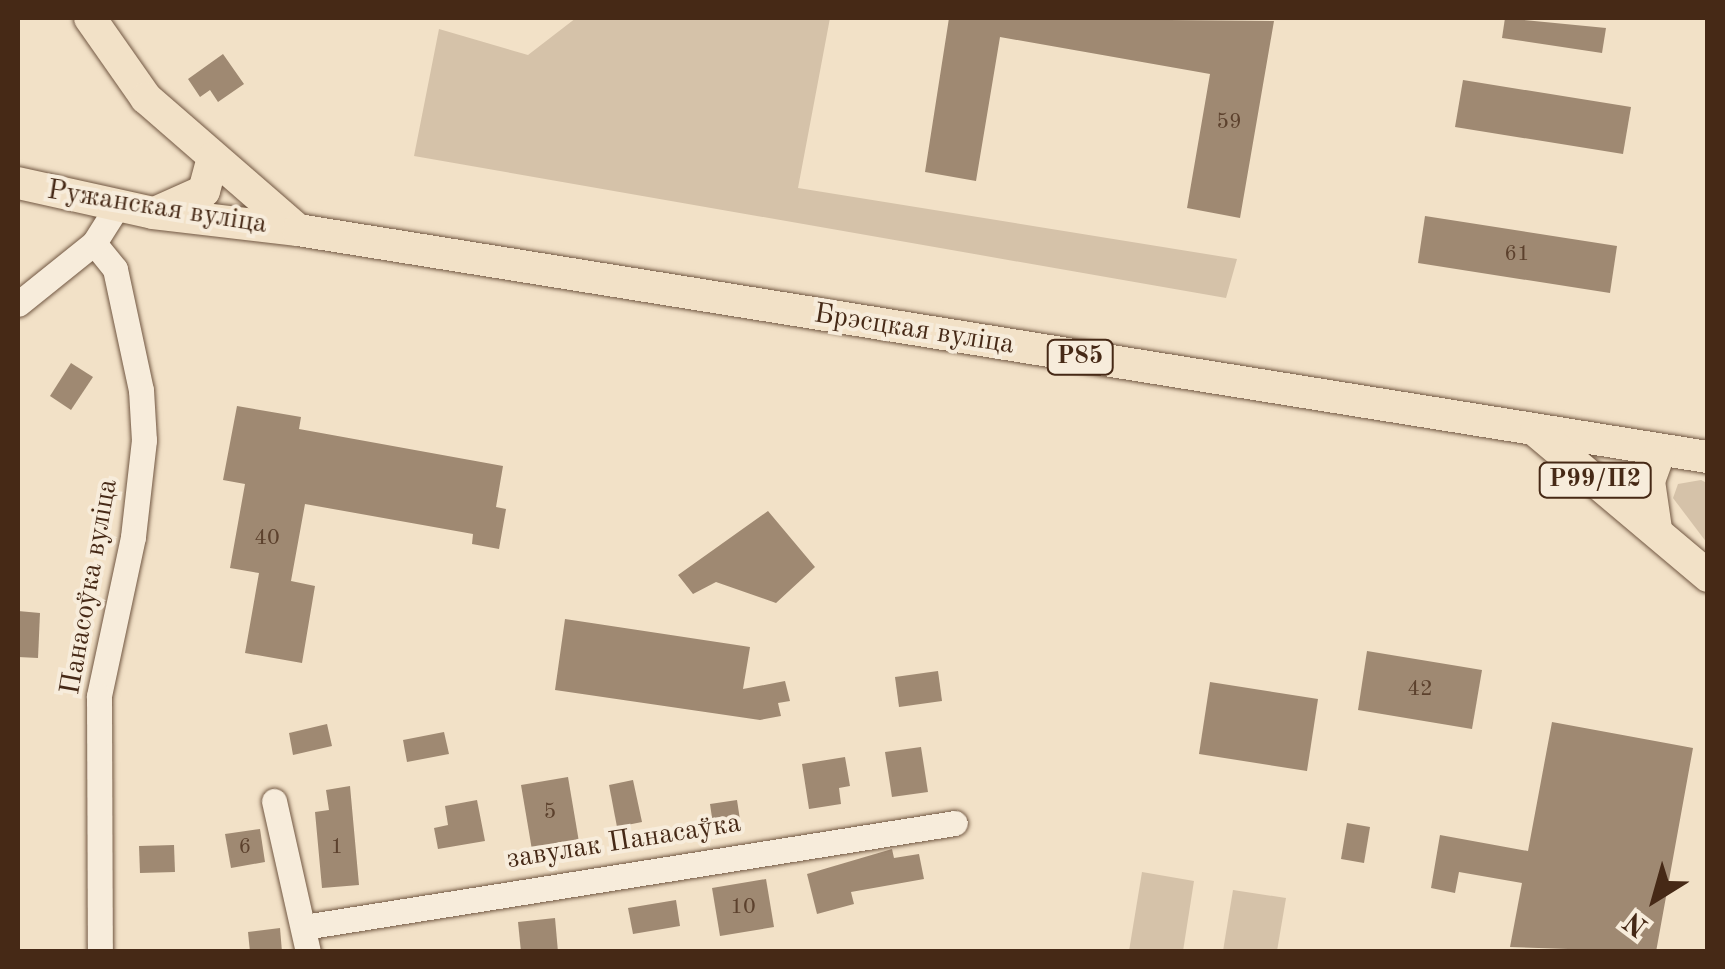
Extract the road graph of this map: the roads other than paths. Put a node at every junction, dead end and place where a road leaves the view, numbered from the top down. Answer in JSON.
{"nodes":[{"id":1,"x":90,"y":18,"type":"edge"},
{"id":2,"x":213,"y":158,"type":"junction"},
{"id":3,"x":18,"y":183,"type":"edge"},
{"id":4,"x":118,"y":206,"type":"junction"},
{"id":5,"x":154,"y":213,"type":"junction"},
{"id":6,"x":298,"y":230,"type":"junction"},
{"id":7,"x":94,"y":244,"type":"junction"},
{"id":8,"x":18,"y":304,"type":"edge"},
{"id":9,"x":1536,"y":431,"type":"junction"},
{"id":10,"x":1660,"y":450,"type":"junction"},
{"id":11,"x":1708,"y":457,"type":"edge"},
{"id":12,"x":1656,"y":528,"type":"junction"},
{"id":13,"x":1708,"y":576,"type":"edge"},
{"id":14,"x":274,"y":801,"type":"dead end"},
{"id":15,"x":955,"y":822,"type":"dead end"},
{"id":16,"x":306,"y":940,"type":"edge"},
{"id":17,"x":100,"y":952,"type":"edge"}],
"edges":[{"from":1,"to":2,"type":"main road"},
{"from":2,"to":5,"type":"main road"},
{"from":2,"to":6,"type":"main road"},
{"from":3,"to":4,"type":"main road","name":"Ружанская вуліца","number":"Р85"},
{"from":4,"to":5,"type":"main road","name":"Ружанская вуліца","number":"Р85"},
{"from":4,"to":7,"type":"street"},
{"from":5,"to":6,"type":"main road","name":"Ружанская вуліца","number":"Р85"},
{"from":6,"to":9,"type":"main road","name":"Брэсцкая вуліца","number":"Р85"},
{"from":7,"to":8,"type":"street"},
{"from":7,"to":17,"type":"street","name":"Панасоўка вуліца"},
{"from":9,"to":10,"type":"main road","name":"Брэсцкая вуліца","number":"Р85"},
{"from":9,"to":12,"type":"main road","number":"Р99/П2"},
{"from":10,"to":11,"type":"main road","name":"Брэсцкая вуліца","number":"Р85"},
{"from":10,"to":12,"type":"main road","number":"Р99/П2"},
{"from":12,"to":13,"type":"main road","number":"Р99/П2"},
{"from":14,"to":16,"type":"street"},
{"from":15,"to":16,"type":"street","name":"завулак Панасаўка"}]}
